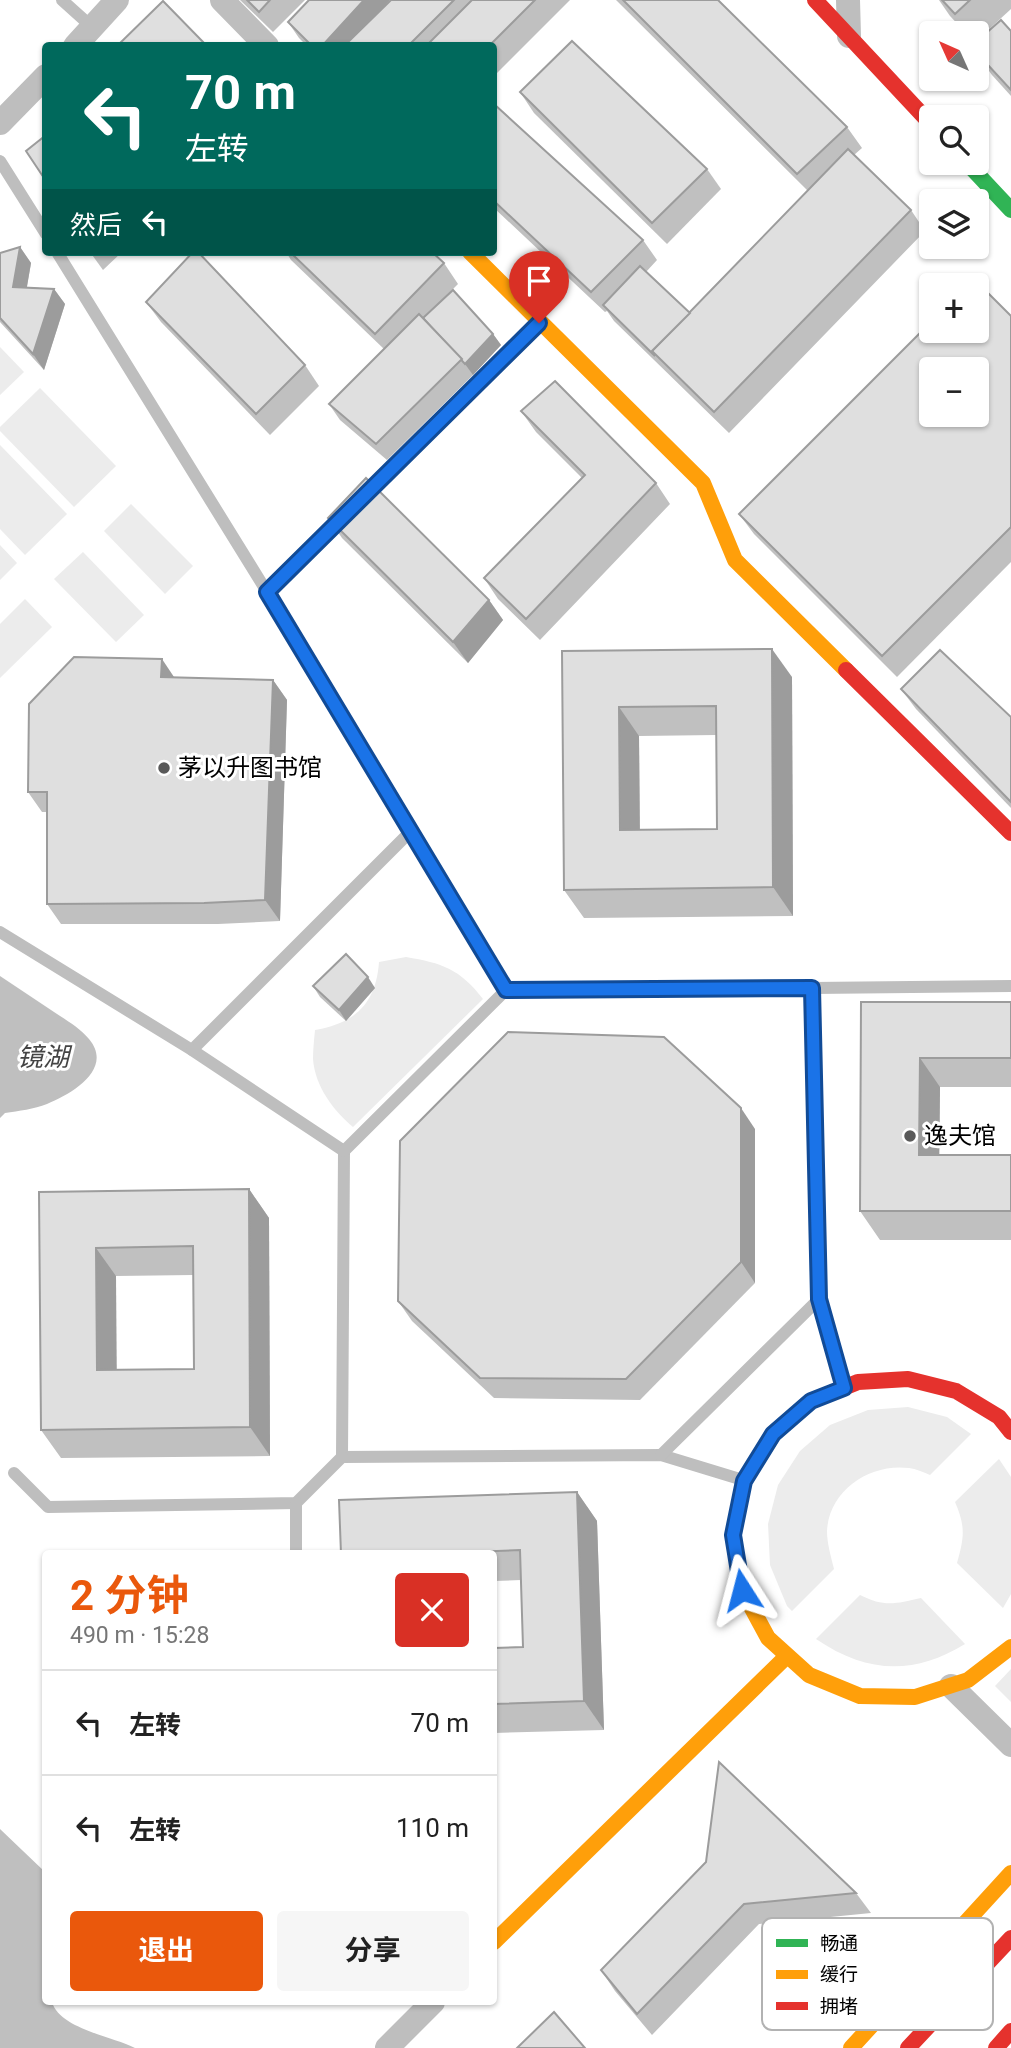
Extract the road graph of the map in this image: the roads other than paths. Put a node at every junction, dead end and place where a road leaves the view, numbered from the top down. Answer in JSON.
{"nodes":[{"id":1,"x":62,"y":0,"type":"edge"},
{"id":2,"x":117,"y":0,"type":"edge"},
{"id":3,"x":222,"y":0,"type":"edge"},
{"id":4,"x":816,"y":0,"type":"edge"},
{"id":5,"x":848,"y":0,"type":"edge"},
{"id":6,"x":92,"y":27,"type":"junction"},
{"id":7,"x":849,"y":36,"type":"junction"},
{"id":8,"x":79,"y":42,"type":"edge"},
{"id":9,"x":263,"y":42,"type":"edge"},
{"id":10,"x":42,"y":80,"type":"edge"},
{"id":11,"x":919,"y":111,"type":"edge"},
{"id":12,"x":0,"y":123,"type":"edge"},
{"id":13,"x":0,"y":161,"type":"edge"},
{"id":14,"x":978,"y":175,"type":"edge"},
{"id":15,"x":1011,"y":211,"type":"edge"},
{"id":16,"x":42,"y":228,"type":"edge"},
{"id":17,"x":59,"y":256,"type":"edge"},
{"id":18,"x":474,"y":256,"type":"edge"},
{"id":19,"x":539,"y":323,"type":"junction"},
{"id":20,"x":267,"y":592,"type":"junction"},
{"id":21,"x":410,"y":832,"type":"junction"},
{"id":22,"x":1011,"y":833,"type":"edge"},
{"id":23,"x":0,"y":932,"type":"edge"},
{"id":24,"x":1011,"y":986,"type":"edge"},
{"id":25,"x":812,"y":988,"type":"junction"},
{"id":26,"x":506,"y":990,"type":"junction"},
{"id":27,"x":192,"y":1050,"type":"junction"},
{"id":28,"x":344,"y":1151,"type":"junction"},
{"id":29,"x":819,"y":1299,"type":"junction"},
{"id":30,"x":844,"y":1388,"type":"junction"},
{"id":31,"x":1011,"y":1432,"type":"edge"},
{"id":32,"x":661,"y":1455,"type":"junction"},
{"id":33,"x":342,"y":1457,"type":"junction"},
{"id":34,"x":13,"y":1473,"type":"dead end"},
{"id":35,"x":744,"y":1481,"type":"junction"},
{"id":36,"x":296,"y":1503,"type":"junction"},
{"id":37,"x":296,"y":1550,"type":"edge"},
{"id":38,"x":1011,"y":1647,"type":"edge"},
{"id":39,"x":787,"y":1656,"type":"junction"},
{"id":40,"x":951,"y":1686,"type":"junction"},
{"id":41,"x":1011,"y":1745,"type":"edge"},
{"id":42,"x":1011,"y":1873,"type":"edge"},
{"id":43,"x":970,"y":1918,"type":"edge"},
{"id":44,"x":1011,"y":1938,"type":"edge"},
{"id":45,"x":497,"y":1939,"type":"edge"},
{"id":46,"x":993,"y":1957,"type":"edge"},
{"id":47,"x":430,"y":2005,"type":"edge"},
{"id":48,"x":867,"y":2030,"type":"edge"},
{"id":49,"x":925,"y":2030,"type":"edge"},
{"id":50,"x":1011,"y":2031,"type":"edge"},
{"id":51,"x":387,"y":2048,"type":"edge"},
{"id":52,"x":851,"y":2048,"type":"edge"},
{"id":53,"x":908,"y":2048,"type":"edge"},
{"id":54,"x":996,"y":2048,"type":"edge"}],
"edges":[{"from":1,"to":6,"type":"lane"},
{"from":2,"to":6,"type":"street"},
{"from":3,"to":9,"type":"street"},
{"from":4,"to":7,"type":"main road"},
{"from":5,"to":7,"type":"street"},
{"from":6,"to":8,"type":"street"},
{"from":7,"to":11,"type":"main road"},
{"from":10,"to":12,"type":"street"},
{"from":13,"to":16,"type":"lane"},
{"from":14,"to":15,"type":"main road"},
{"from":17,"to":20,"type":"lane"},
{"from":18,"to":19,"type":"main road"},
{"from":19,"to":20,"type":"main road"},
{"from":19,"to":22,"type":"main road"},
{"from":20,"to":21,"type":"lane"},
{"from":21,"to":26,"type":"lane"},
{"from":21,"to":27,"type":"lane"},
{"from":23,"to":27,"type":"lane"},
{"from":24,"to":25,"type":"lane"},
{"from":25,"to":26,"type":"lane"},
{"from":25,"to":29,"type":"lane"},
{"from":26,"to":28,"type":"lane"},
{"from":27,"to":28,"type":"lane"},
{"from":28,"to":33,"type":"lane"},
{"from":29,"to":30,"type":"lane"},
{"from":29,"to":32,"type":"lane"},
{"from":30,"to":31,"type":"main road"},
{"from":30,"to":35,"type":"main road"},
{"from":32,"to":33,"type":"lane"},
{"from":32,"to":35,"type":"lane"},
{"from":33,"to":36,"type":"lane"},
{"from":34,"to":36,"type":"lane"},
{"from":35,"to":39,"type":"main road"},
{"from":36,"to":37,"type":"lane"},
{"from":38,"to":40,"type":"main road"},
{"from":39,"to":40,"type":"main road"},
{"from":39,"to":45,"type":"main road"},
{"from":40,"to":41,"type":"street"},
{"from":42,"to":43,"type":"main road"},
{"from":44,"to":46,"type":"main road"},
{"from":47,"to":51,"type":"street"},
{"from":48,"to":52,"type":"main road"},
{"from":49,"to":53,"type":"main road"},
{"from":50,"to":54,"type":"main road"}]}
